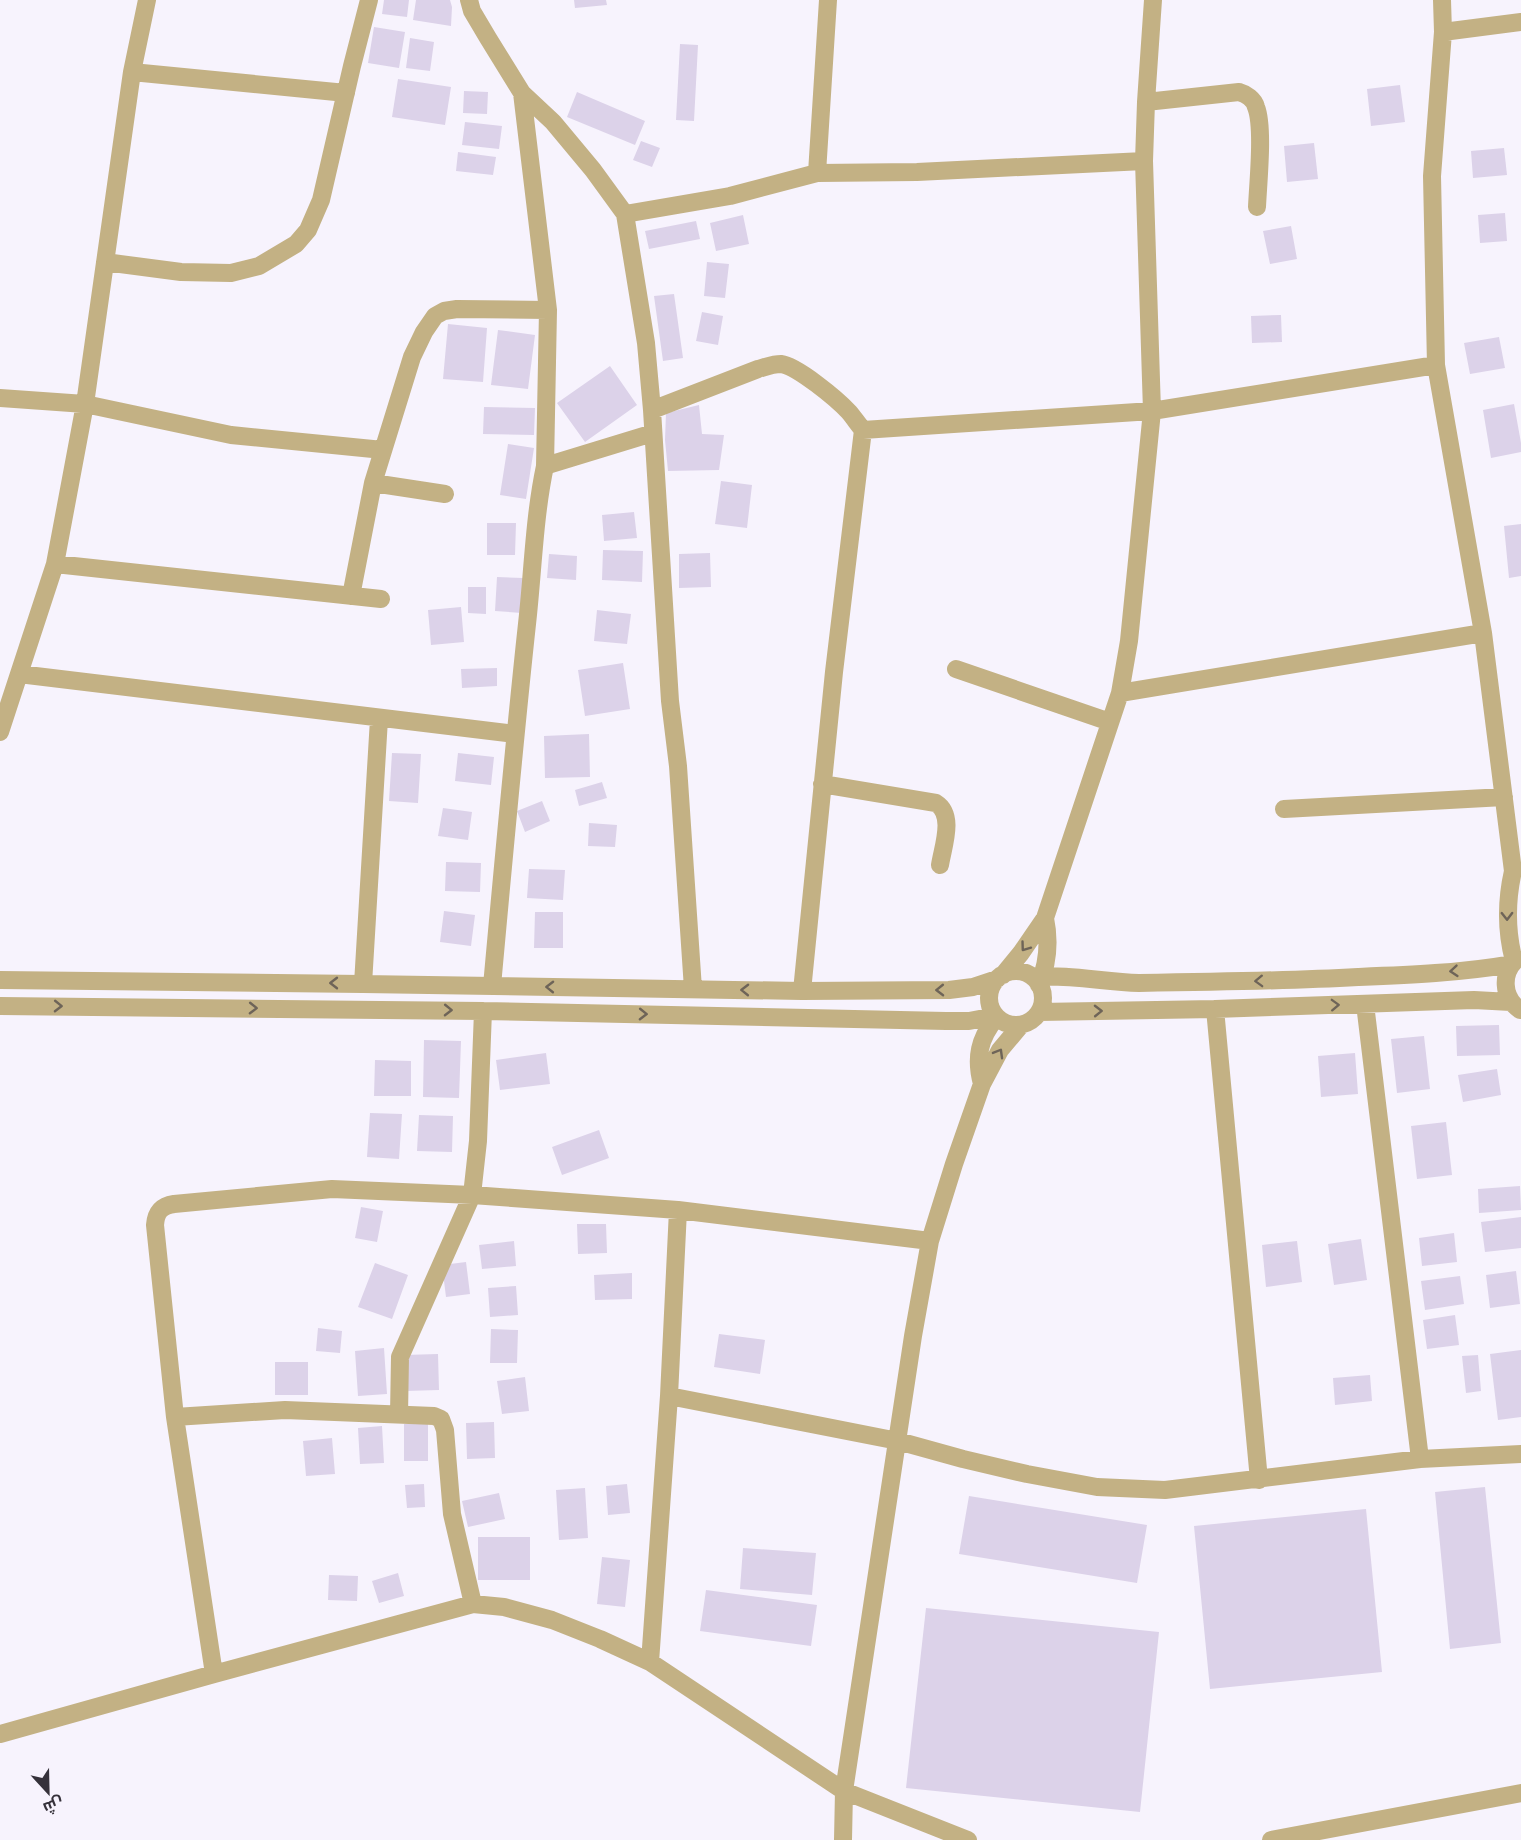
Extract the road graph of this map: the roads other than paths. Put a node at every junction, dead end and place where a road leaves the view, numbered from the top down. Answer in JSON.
{"nodes":[{"id":1,"x":147,"y":0,"type":"edge"},
{"id":2,"x":369,"y":0,"type":"edge"},
{"id":3,"x":469,"y":0,"type":"edge"},
{"id":4,"x":828,"y":0,"type":"edge"},
{"id":5,"x":1153,"y":0,"type":"edge"},
{"id":6,"x":1442,"y":0,"type":"edge"},
{"id":7,"x":1521,"y":22,"type":"edge"},
{"id":8,"x":1443,"y":32,"type":"junction"},
{"id":9,"x":132,"y":72,"type":"junction"},
{"id":10,"x":346,"y":93,"type":"junction"},
{"id":11,"x":522,"y":93,"type":"junction"},
{"id":12,"x":1146,"y":102,"type":"junction"},
{"id":13,"x":1144,"y":161,"type":"junction"},
{"id":14,"x":817,"y":173,"type":"junction"},
{"id":15,"x":1257,"y":207,"type":"dead end"},
{"id":16,"x":625,"y":214,"type":"junction"},
{"id":17,"x":105,"y":262,"type":"junction"},
{"id":18,"x":548,"y":310,"type":"junction"},
{"id":19,"x":1436,"y":365,"type":"junction"},
{"id":20,"x":0,"y":398,"type":"edge"},
{"id":21,"x":85,"y":404,"type":"junction"},
{"id":22,"x":652,"y":410,"type":"junction"},
{"id":23,"x":1152,"y":411,"type":"junction"},
{"id":24,"x":863,"y":430,"type":"junction"},
{"id":25,"x":653,"y":433,"type":"junction"},
{"id":26,"x":383,"y":450,"type":"junction"},
{"id":27,"x":545,"y":466,"type":"junction"},
{"id":28,"x":373,"y":483,"type":"junction"},
{"id":29,"x":445,"y":494,"type":"dead end"},
{"id":30,"x":55,"y":564,"type":"junction"},
{"id":31,"x":351,"y":596,"type":"junction"},
{"id":32,"x":381,"y":599,"type":"dead end"},
{"id":33,"x":1483,"y":633,"type":"junction"},
{"id":34,"x":956,"y":669,"type":"dead end"},
{"id":35,"x":19,"y":674,"type":"junction"},
{"id":36,"x":1120,"y":693,"type":"junction"},
{"id":37,"x":379,"y":718,"type":"junction"},
{"id":38,"x":1110,"y":722,"type":"junction"},
{"id":39,"x":0,"y":732,"type":"edge"},
{"id":40,"x":515,"y":734,"type":"junction"},
{"id":41,"x":822,"y":784,"type":"junction"},
{"id":42,"x":1504,"y":797,"type":"junction"},
{"id":43,"x":1284,"y":809,"type":"dead end"},
{"id":44,"x":940,"y":865,"type":"dead end"},
{"id":45,"x":1517,"y":878,"type":"edge"},
{"id":46,"x":1045,"y":918,"type":"junction"},
{"id":47,"x":1516,"y":960,"type":"edge"},
{"id":48,"x":1000,"y":977,"type":"junction"},
{"id":49,"x":1038,"y":979,"type":"junction"},
{"id":50,"x":0,"y":980,"type":"edge"},
{"id":51,"x":363,"y":984,"type":"junction"},
{"id":52,"x":492,"y":986,"type":"junction"},
{"id":53,"x":693,"y":989,"type":"junction"},
{"id":54,"x":802,"y":991,"type":"junction"},
{"id":55,"x":1365,"y":1004,"type":"junction"},
{"id":56,"x":0,"y":1006,"type":"edge"},
{"id":57,"x":1516,"y":1006,"type":"edge"},
{"id":58,"x":1215,"y":1009,"type":"junction"},
{"id":59,"x":483,"y":1011,"type":"junction"},
{"id":60,"x":1039,"y":1012,"type":"junction"},
{"id":61,"x":996,"y":1016,"type":"junction"},
{"id":62,"x":946,"y":1021,"type":"junction"},
{"id":63,"x":1021,"y":1025,"type":"junction"},
{"id":64,"x":979,"y":1049,"type":"junction"},
{"id":65,"x":982,"y":1084,"type":"junction"},
{"id":66,"x":472,"y":1195,"type":"junction"},
{"id":67,"x":678,"y":1210,"type":"junction"},
{"id":68,"x":930,"y":1241,"type":"junction"},
{"id":69,"x":669,"y":1396,"type":"junction"},
{"id":70,"x":399,"y":1415,"type":"junction"},
{"id":71,"x":175,"y":1417,"type":"junction"},
{"id":72,"x":898,"y":1440,"type":"junction"},
{"id":73,"x":1521,"y":1454,"type":"edge"},
{"id":74,"x":1420,"y":1459,"type":"junction"},
{"id":75,"x":1259,"y":1480,"type":"junction"},
{"id":76,"x":473,"y":1604,"type":"junction"},
{"id":77,"x":650,"y":1662,"type":"junction"},
{"id":78,"x":214,"y":1674,"type":"junction"},
{"id":79,"x":0,"y":1734,"type":"edge"},
{"id":80,"x":844,"y":1791,"type":"junction"},
{"id":81,"x":1521,"y":1793,"type":"edge"},
{"id":82,"x":843,"y":1840,"type":"edge"},
{"id":83,"x":968,"y":1840,"type":"edge"},
{"id":84,"x":1271,"y":1840,"type":"edge"}],
"edges":[{"from":1,"to":9,"type":"street"},
{"from":2,"to":10,"type":"street"},
{"from":3,"to":11,"type":"street"},
{"from":4,"to":14,"type":"street"},
{"from":5,"to":12,"type":"street"},
{"from":6,"to":8,"type":"street"},
{"from":7,"to":8,"type":"street"},
{"from":8,"to":19,"type":"street"},
{"from":9,"to":10,"type":"street"},
{"from":9,"to":17,"type":"street"},
{"from":10,"to":17,"type":"street"},
{"from":11,"to":16,"type":"street"},
{"from":11,"to":18,"type":"street"},
{"from":12,"to":13,"type":"street"},
{"from":12,"to":15,"type":"street"},
{"from":13,"to":14,"type":"street"},
{"from":13,"to":23,"type":"street"},
{"from":14,"to":16,"type":"street"},
{"from":16,"to":22,"type":"street"},
{"from":17,"to":21,"type":"street"},
{"from":18,"to":26,"type":"street"},
{"from":18,"to":27,"type":"street"},
{"from":19,"to":23,"type":"street"},
{"from":19,"to":33,"type":"street"},
{"from":20,"to":21,"type":"street"},
{"from":21,"to":26,"type":"street"},
{"from":21,"to":30,"type":"street"},
{"from":22,"to":24,"type":"street"},
{"from":22,"to":25,"type":"street"},
{"from":23,"to":24,"type":"street"},
{"from":23,"to":36,"type":"street"},
{"from":24,"to":41,"type":"street"},
{"from":25,"to":27,"type":"street"},
{"from":25,"to":53,"type":"street"},
{"from":26,"to":28,"type":"street"},
{"from":27,"to":40,"type":"street"},
{"from":28,"to":29,"type":"street"},
{"from":28,"to":31,"type":"street"},
{"from":30,"to":31,"type":"street"},
{"from":30,"to":35,"type":"street"},
{"from":31,"to":32,"type":"street"},
{"from":33,"to":36,"type":"street"},
{"from":33,"to":42,"type":"street"},
{"from":34,"to":38,"type":"street"},
{"from":35,"to":37,"type":"street"},
{"from":35,"to":39,"type":"street"},
{"from":36,"to":38,"type":"street"},
{"from":37,"to":40,"type":"street"},
{"from":37,"to":51,"type":"street"},
{"from":38,"to":46,"type":"street"},
{"from":40,"to":52,"type":"street"},
{"from":41,"to":44,"type":"street"},
{"from":41,"to":54,"type":"street"},
{"from":42,"to":43,"type":"street"},
{"from":42,"to":45,"type":"street"},
{"from":45,"to":47,"type":"street","one_way":true},
{"from":46,"to":48,"type":"street","one_way":true},
{"from":46,"to":49,"type":"street"},
{"from":47,"to":49,"type":"street","one_way":true},
{"from":47,"to":57,"type":"street"},
{"from":48,"to":49,"type":"street"},
{"from":48,"to":54,"type":"street","one_way":true},
{"from":48,"to":61,"type":"street"},
{"from":49,"to":60,"type":"street"},
{"from":51,"to":50,"type":"street","one_way":true},
{"from":51,"to":52,"type":"street"},
{"from":53,"to":52,"type":"street","one_way":true},
{"from":54,"to":53,"type":"street","one_way":true},
{"from":55,"to":57,"type":"street"},
{"from":58,"to":55,"type":"street","one_way":true},
{"from":55,"to":74,"type":"street"},
{"from":56,"to":59,"type":"street","one_way":true},
{"from":60,"to":58,"type":"street","one_way":true},
{"from":58,"to":75,"type":"street"},
{"from":59,"to":62,"type":"street","one_way":true},
{"from":59,"to":66,"type":"street"},
{"from":60,"to":63,"type":"street"},
{"from":61,"to":62,"type":"street"},
{"from":61,"to":63,"type":"street"},
{"from":61,"to":64,"type":"street"},
{"from":62,"to":64,"type":"street"},
{"from":65,"to":63,"type":"street","one_way":true},
{"from":64,"to":65,"type":"street"},
{"from":65,"to":68,"type":"street"},
{"from":66,"to":67,"type":"street"},
{"from":66,"to":70,"type":"street"},
{"from":66,"to":71,"type":"street"},
{"from":67,"to":68,"type":"street"},
{"from":67,"to":69,"type":"street"},
{"from":68,"to":72,"type":"street"},
{"from":69,"to":72,"type":"street"},
{"from":69,"to":77,"type":"street"},
{"from":70,"to":71,"type":"street"},
{"from":70,"to":76,"type":"street"},
{"from":71,"to":78,"type":"street"},
{"from":72,"to":75,"type":"street"},
{"from":72,"to":80,"type":"street"},
{"from":73,"to":74,"type":"street"},
{"from":74,"to":75,"type":"street"},
{"from":76,"to":77,"type":"street"},
{"from":76,"to":78,"type":"street"},
{"from":77,"to":80,"type":"street"},
{"from":78,"to":79,"type":"street"},
{"from":80,"to":82,"type":"street"},
{"from":80,"to":83,"type":"street"},
{"from":81,"to":84,"type":"street"}]}
